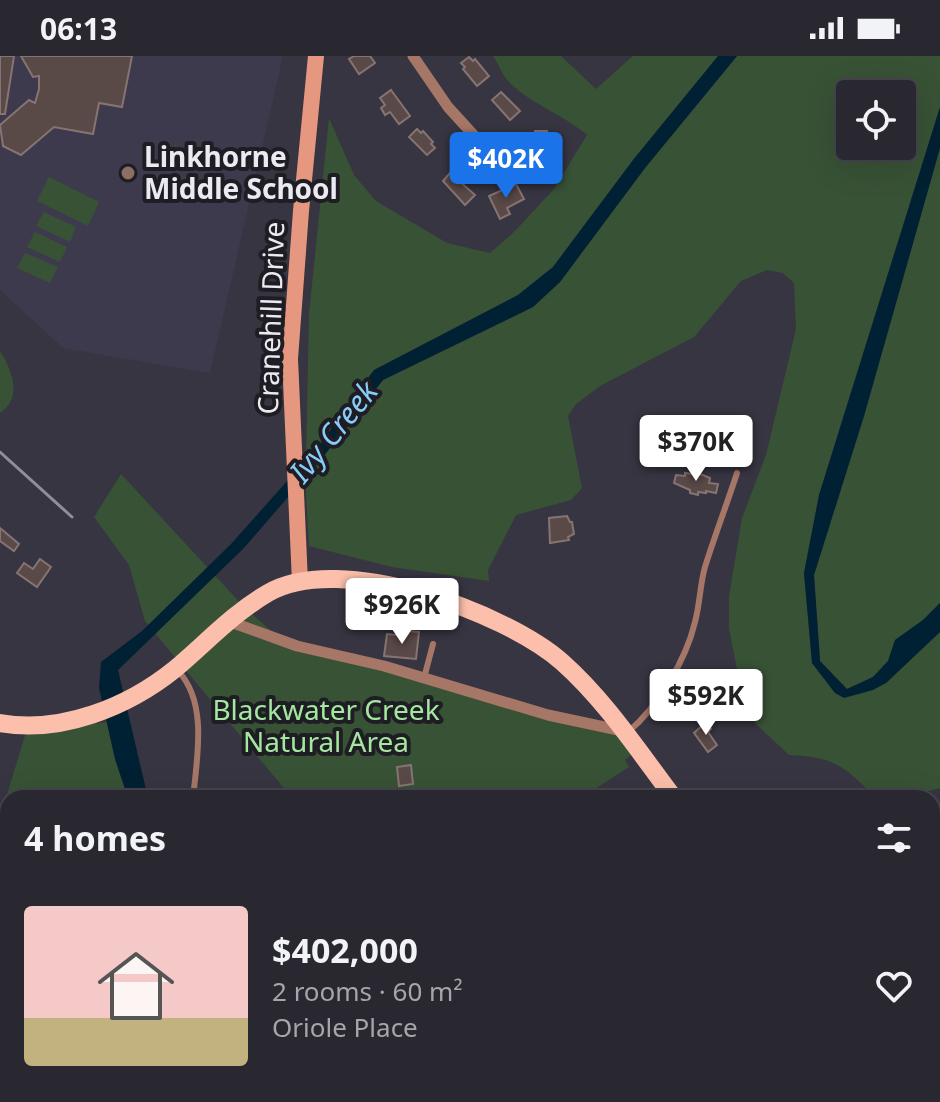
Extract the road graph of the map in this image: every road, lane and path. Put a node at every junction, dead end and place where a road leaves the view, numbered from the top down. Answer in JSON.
{"nodes":[{"id":1,"x":316,"y":56,"type":"edge"},
{"id":2,"x":413,"y":56,"type":"edge"},
{"id":3,"x":484,"y":155,"type":"dead end"},
{"id":4,"x":737,"y":473,"type":"dead end"},
{"id":5,"x":300,"y":582,"type":"junction"},
{"id":6,"x":227,"y":620,"type":"junction"},
{"id":7,"x":433,"y":644,"type":"dead end"},
{"id":8,"x":175,"y":669,"type":"junction"},
{"id":9,"x":424,"y":678,"type":"junction"},
{"id":10,"x":0,"y":723,"type":"edge"},
{"id":11,"x":624,"y":733,"type":"junction"},
{"id":12,"x":194,"y":790,"type":"edge"},
{"id":13,"x":668,"y":790,"type":"edge"}],
"edges":[{"from":1,"to":5,"type":"main road","name":"Cranehill Drive"},
{"from":2,"to":3,"type":"street"},
{"from":4,"to":11,"type":"lane"},
{"from":5,"to":6,"type":"main road"},
{"from":5,"to":11,"type":"main road"},
{"from":6,"to":8,"type":"main road"},
{"from":6,"to":9,"type":"street"},
{"from":7,"to":9,"type":"lane"},
{"from":8,"to":10,"type":"main road"},
{"from":8,"to":12,"type":"lane"},
{"from":9,"to":11,"type":"street"},
{"from":11,"to":13,"type":"main road"}]}
